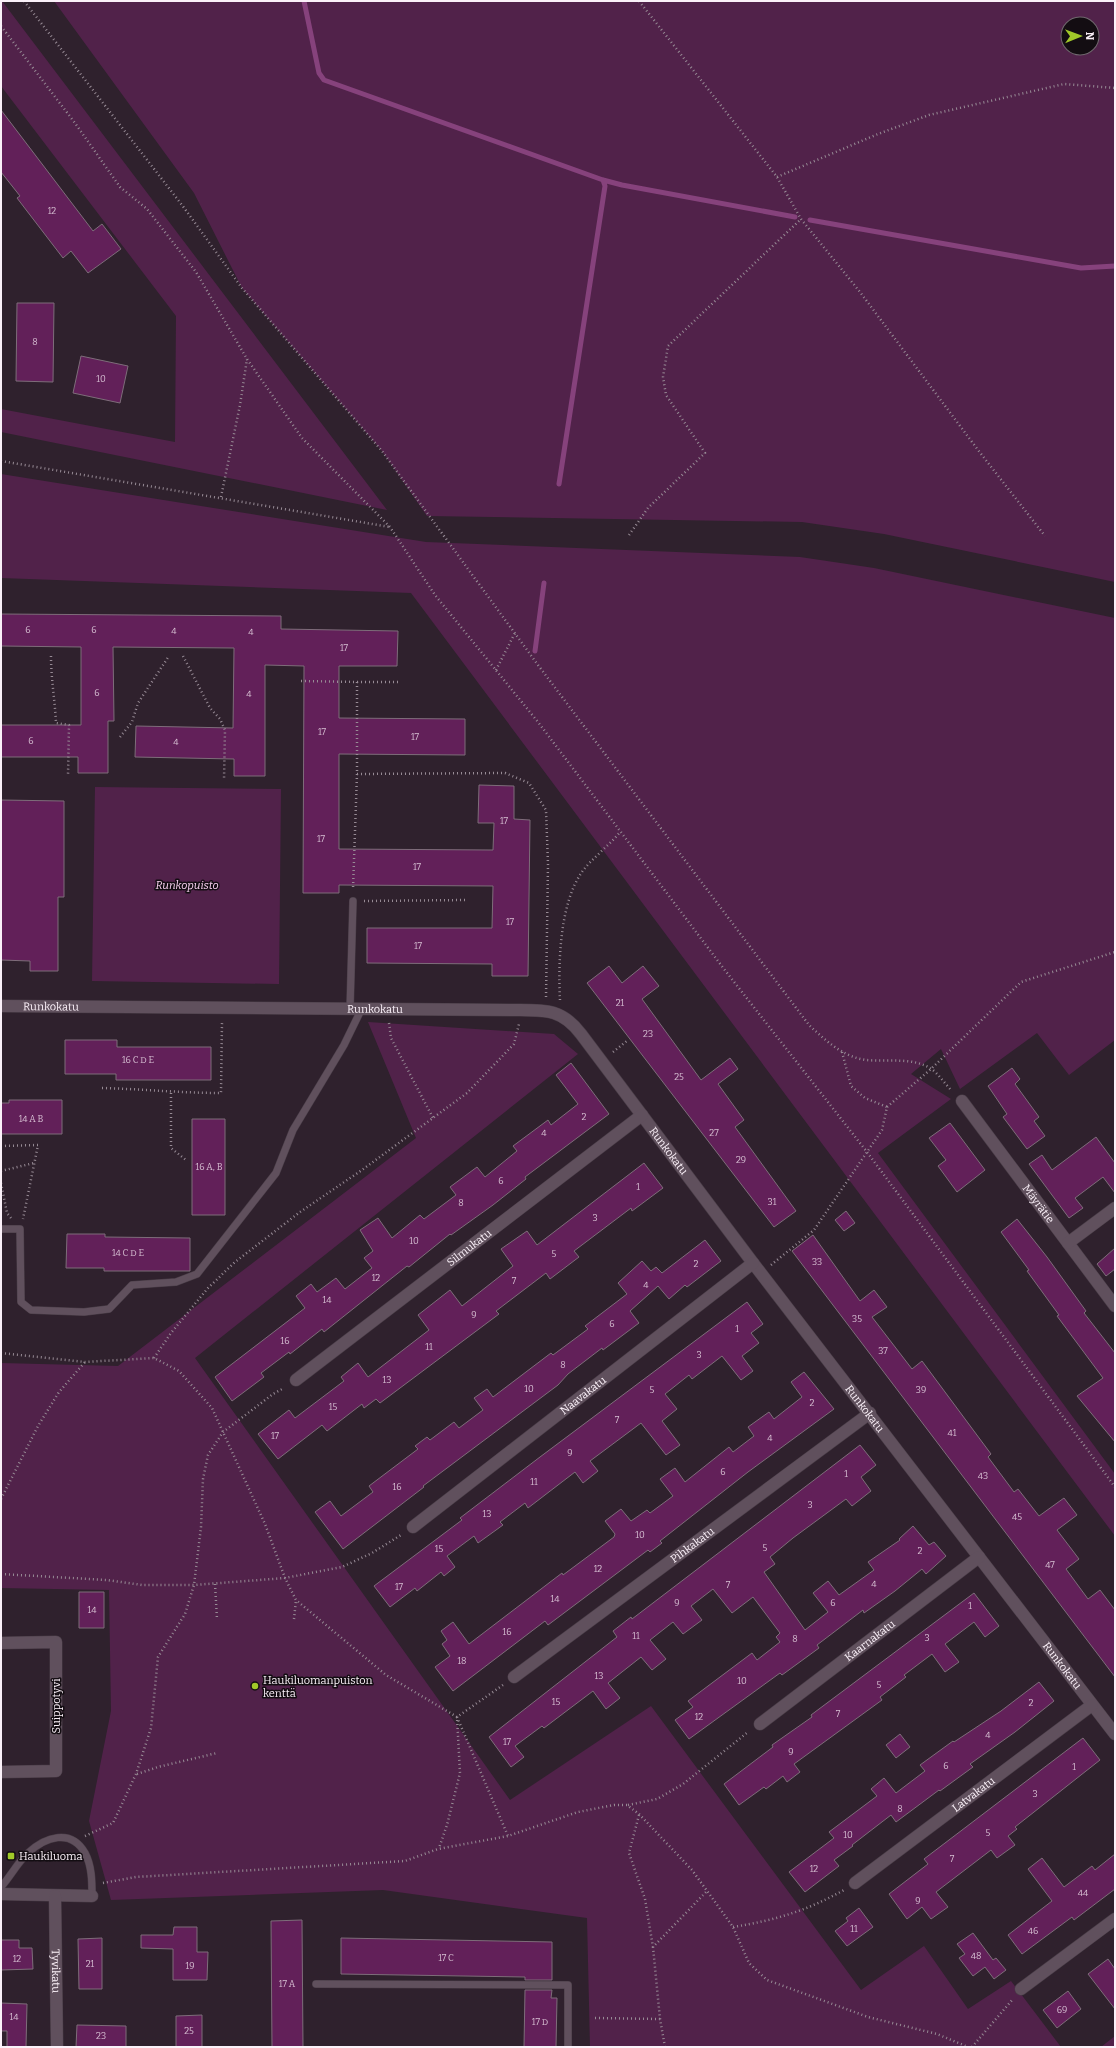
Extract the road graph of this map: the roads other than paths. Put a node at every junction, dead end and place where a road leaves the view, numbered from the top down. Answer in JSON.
{"nodes":[{"id":1,"x":353,"y":901,"type":"road end"},
{"id":2,"x":1,"y":1006,"type":"edge"},
{"id":3,"x":356,"y":1008,"type":"junction"},
{"id":4,"x":962,"y":1101,"type":"road end"},
{"id":5,"x":642,"y":1115,"type":"junction"},
{"id":6,"x":1115,"y":1208,"type":"edge"},
{"id":7,"x":1,"y":1229,"type":"edge"},
{"id":8,"x":1068,"y":1243,"type":"junction"},
{"id":9,"x":753,"y":1263,"type":"junction"},
{"id":10,"x":1115,"y":1306,"type":"edge"},
{"id":11,"x":296,"y":1380,"type":"road end"},
{"id":12,"x":870,"y":1413,"type":"junction"},
{"id":13,"x":413,"y":1527,"type":"road end"},
{"id":14,"x":979,"y":1557,"type":"junction"},
{"id":15,"x":1,"y":1643,"type":"edge"},
{"id":16,"x":514,"y":1677,"type":"road end"},
{"id":17,"x":1092,"y":1705,"type":"junction"},
{"id":18,"x":760,"y":1724,"type":"road end"},
{"id":19,"x":1115,"y":1734,"type":"edge"},
{"id":20,"x":1,"y":1772,"type":"edge"},
{"id":21,"x":855,"y":1884,"type":"road end"},
{"id":22,"x":1,"y":1887,"type":"edge"},
{"id":23,"x":92,"y":1890,"type":"joint"},
{"id":24,"x":1,"y":1894,"type":"edge"},
{"id":25,"x":55,"y":1896,"type":"junction"},
{"id":26,"x":1115,"y":1919,"type":"edge"},
{"id":27,"x":316,"y":1984,"type":"dead end"},
{"id":28,"x":1021,"y":1989,"type":"road end"},
{"id":29,"x":57,"y":2047,"type":"edge"},
{"id":30,"x":568,"y":2047,"type":"edge"}],
"edges":[{"from":1,"to":3,"type":"lane"},
{"from":2,"to":3,"type":"street","name":"Runkokatu"},
{"from":3,"to":5,"type":"street","name":"Runkokatu"},
{"from":3,"to":7,"type":"lane"},
{"from":4,"to":8,"type":"street","name":"Mäyrätie"},
{"from":5,"to":9,"type":"street","name":"Runkokatu"},
{"from":5,"to":11,"type":"street","name":"Silmukatu"},
{"from":6,"to":8,"type":"street"},
{"from":8,"to":10,"type":"street","name":"Mäyrätie"},
{"from":9,"to":12,"type":"street","name":"Runkokatu"},
{"from":9,"to":13,"type":"street","name":"Naavakatu"},
{"from":12,"to":14,"type":"street","name":"Runkokatu"},
{"from":12,"to":16,"type":"street","name":"Pihkakatu"},
{"from":14,"to":17,"type":"street","name":"Runkokatu"},
{"from":14,"to":18,"type":"street","name":"Kaarnakatu"},
{"from":15,"to":20,"type":"street","name":"Suippotyvi"},
{"from":17,"to":19,"type":"street","name":"Runkokatu"},
{"from":17,"to":21,"type":"street","name":"Latvakatu"},
{"from":22,"to":23,"type":"lane"},
{"from":23,"to":25,"type":"street"},
{"from":24,"to":25,"type":"street"},
{"from":25,"to":29,"type":"street","name":"Tyvikatu"},
{"from":26,"to":28,"type":"street"},
{"from":27,"to":30,"type":"lane"}]}
